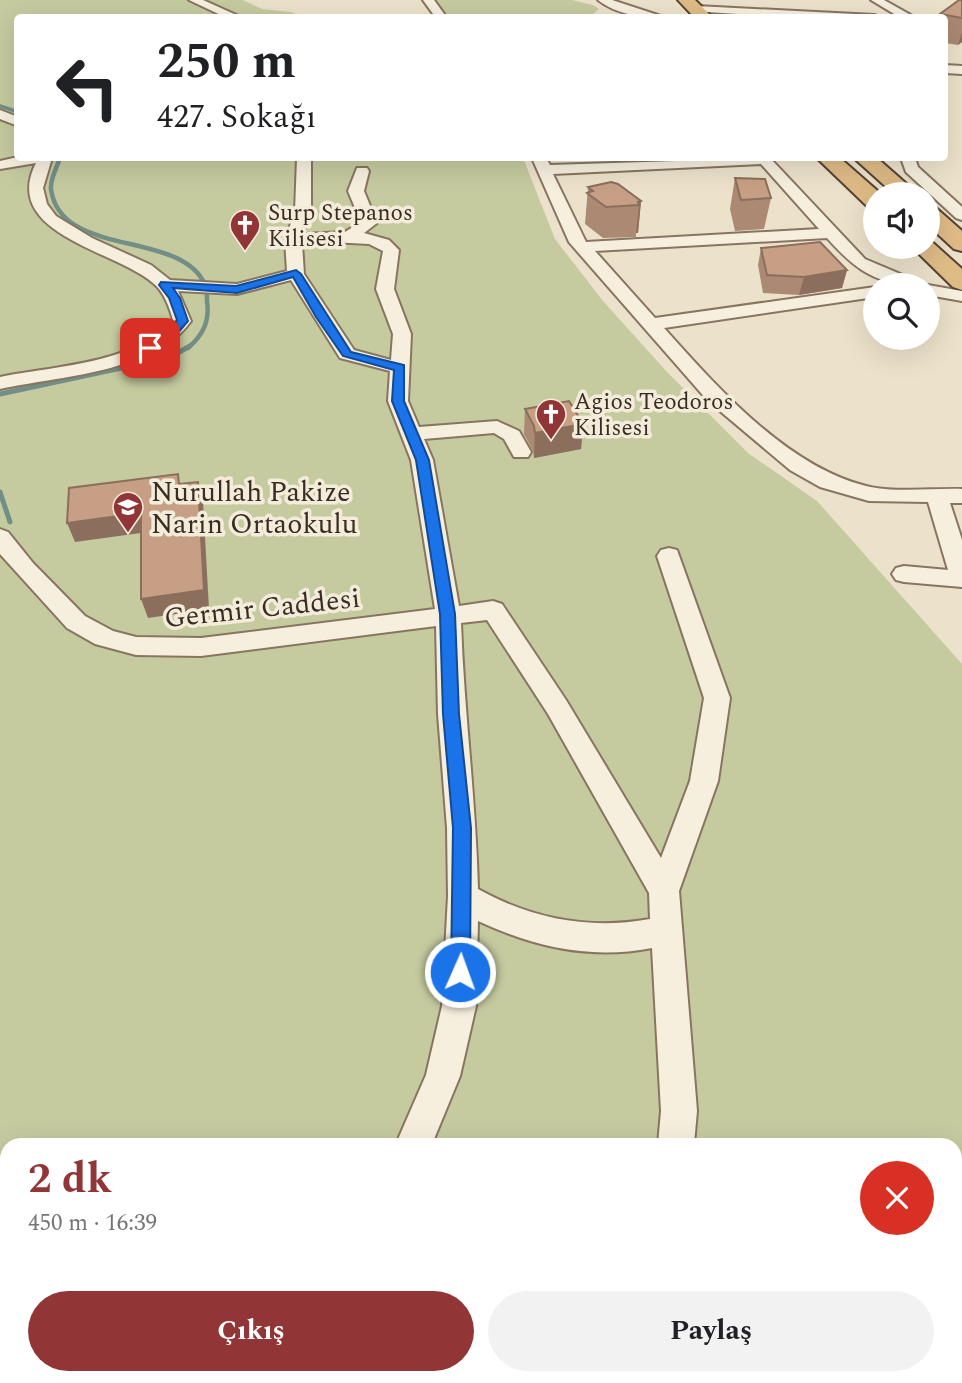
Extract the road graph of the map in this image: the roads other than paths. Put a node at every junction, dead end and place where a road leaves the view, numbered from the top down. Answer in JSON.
{"nodes":[{"id":1,"x":194,"y":0,"type":"edge"},
{"id":2,"x":428,"y":0,"type":"edge"},
{"id":3,"x":603,"y":0,"type":"edge"},
{"id":4,"x":658,"y":0,"type":"edge"},
{"id":5,"x":749,"y":0,"type":"edge"},
{"id":6,"x":876,"y":0,"type":"edge"},
{"id":7,"x":696,"y":9,"type":"edge"},
{"id":8,"x":228,"y":14,"type":"edge"},
{"id":9,"x":439,"y":14,"type":"edge"},
{"id":10,"x":644,"y":14,"type":"edge"},
{"id":11,"x":673,"y":14,"type":"edge"},
{"id":12,"x":755,"y":14,"type":"edge"},
{"id":13,"x":766,"y":14,"type":"edge"},
{"id":14,"x":903,"y":14,"type":"edge"},
{"id":15,"x":18,"y":161,"type":"edge"},
{"id":16,"x":44,"y":161,"type":"edge"},
{"id":17,"x":304,"y":161,"type":"edge"},
{"id":18,"x":675,"y":161,"type":"edge"},
{"id":19,"x":766,"y":161,"type":"edge"},
{"id":20,"x":831,"y":161,"type":"edge"},
{"id":21,"x":868,"y":161,"type":"edge"},
{"id":22,"x":909,"y":161,"type":"edge"},
{"id":23,"x":0,"y":164,"type":"edge"},
{"id":24,"x":542,"y":164,"type":"edge"},
{"id":25,"x":362,"y":171,"type":"dead end"},
{"id":26,"x":892,"y":182,"type":"edge"},
{"id":27,"x":863,"y":190,"type":"edge"},
{"id":28,"x":962,"y":215,"type":"edge"},
{"id":29,"x":940,"y":224,"type":"edge"},
{"id":30,"x":831,"y":233,"type":"junction"},
{"id":31,"x":348,"y":237,"type":"junction"},
{"id":32,"x":293,"y":240,"type":"junction"},
{"id":33,"x":962,"y":244,"type":"edge"},
{"id":34,"x":582,"y":247,"type":"junction"},
{"id":35,"x":937,"y":259,"type":"edge"},
{"id":36,"x":881,"y":273,"type":"edge"},
{"id":37,"x":296,"y":274,"type":"junction"},
{"id":38,"x":962,"y":282,"type":"edge"},
{"id":39,"x":164,"y":285,"type":"junction"},
{"id":40,"x":940,"y":292,"type":"edge"},
{"id":41,"x":863,"y":294,"type":"edge"},
{"id":42,"x":962,"y":296,"type":"edge"},
{"id":43,"x":652,"y":324,"type":"junction"},
{"id":44,"x":400,"y":368,"type":"junction"},
{"id":45,"x":0,"y":383,"type":"edge"},
{"id":46,"x":412,"y":434,"type":"junction"},
{"id":47,"x":521,"y":452,"type":"dead end"},
{"id":48,"x":937,"y":495,"type":"junction"},
{"id":49,"x":962,"y":496,"type":"edge"},
{"id":50,"x":0,"y":537,"type":"edge"},
{"id":51,"x":669,"y":556,"type":"dead end"},
{"id":52,"x":904,"y":574,"type":"dead end"},
{"id":53,"x":962,"y":578,"type":"edge"},
{"id":54,"x":448,"y":614,"type":"junction"},
{"id":55,"x":664,"y":891,"type":"junction"},
{"id":56,"x":463,"y":896,"type":"junction"},
{"id":57,"x":667,"y":930,"type":"junction"},
{"id":58,"x":417,"y":1138,"type":"edge"},
{"id":59,"x":677,"y":1138,"type":"edge"}],
"edges":[{"from":1,"to":8,"type":"street"},
{"from":2,"to":9,"type":"street"},
{"from":3,"to":10,"type":"street"},
{"from":4,"to":11,"type":"highway"},
{"from":5,"to":13,"type":"street"},
{"from":6,"to":14,"type":"street"},
{"from":7,"to":12,"type":"street"},
{"from":15,"to":23,"type":"street"},
{"from":16,"to":39,"type":"street"},
{"from":17,"to":32,"type":"street"},
{"from":18,"to":24,"type":"street"},
{"from":19,"to":30,"type":"street"},
{"from":20,"to":27,"type":"highway"},
{"from":21,"to":26,"type":"highway"},
{"from":22,"to":28,"type":"street"},
{"from":24,"to":34,"type":"street"},
{"from":25,"to":31,"type":"street"},
{"from":29,"to":33,"type":"highway"},
{"from":30,"to":34,"type":"street"},
{"from":30,"to":36,"type":"street"},
{"from":31,"to":32,"type":"street"},
{"from":31,"to":44,"type":"street"},
{"from":32,"to":37,"type":"street"},
{"from":34,"to":43,"type":"street"},
{"from":35,"to":38,"type":"highway"},
{"from":37,"to":39,"type":"street"},
{"from":37,"to":44,"type":"street"},
{"from":39,"to":45,"type":"street"},
{"from":40,"to":42,"type":"street"},
{"from":41,"to":43,"type":"street"},
{"from":43,"to":48,"type":"street"},
{"from":44,"to":46,"type":"street"},
{"from":46,"to":47,"type":"street"},
{"from":46,"to":54,"type":"street"},
{"from":48,"to":49,"type":"street"},
{"from":48,"to":53,"type":"street"},
{"from":50,"to":54,"type":"street","name":"Germir Caddesi"},
{"from":51,"to":55,"type":"street"},
{"from":52,"to":53,"type":"street"},
{"from":54,"to":55,"type":"street","name":"Germir Caddesi"},
{"from":54,"to":56,"type":"street"},
{"from":55,"to":57,"type":"street"},
{"from":56,"to":57,"type":"street"},
{"from":56,"to":58,"type":"street"},
{"from":57,"to":59,"type":"street"}]}
